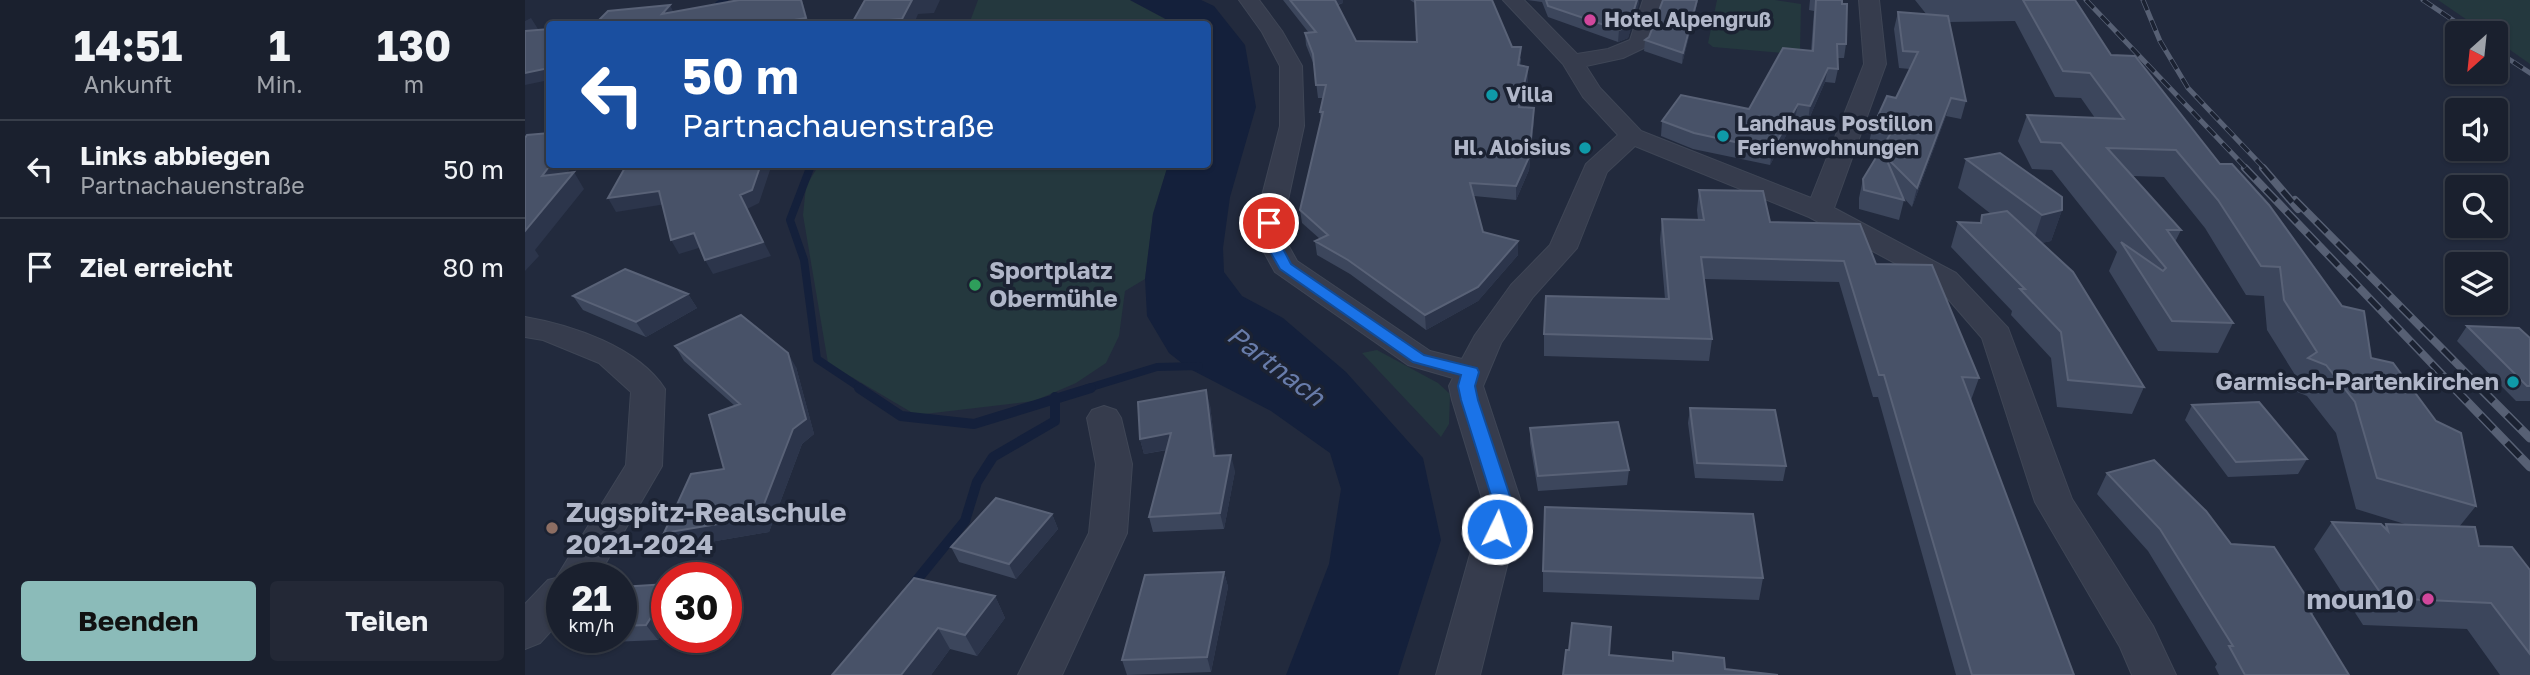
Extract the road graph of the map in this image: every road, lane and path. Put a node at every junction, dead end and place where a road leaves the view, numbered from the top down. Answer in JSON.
{"nodes":[{"id":1,"x":1249,"y":0,"type":"edge"},
{"id":2,"x":1513,"y":0,"type":"edge"},
{"id":3,"x":1653,"y":0,"type":"edge"},
{"id":4,"x":1869,"y":0,"type":"edge"},
{"id":5,"x":1572,"y":61,"type":"junction"},
{"id":6,"x":1632,"y":136,"type":"junction"},
{"id":7,"x":1819,"y":211,"type":"junction"},
{"id":8,"x":525,"y":327,"type":"edge"},
{"id":9,"x":1471,"y":372,"type":"junction"},
{"id":10,"x":1104,"y":418,"type":"dead end"},
{"id":11,"x":586,"y":562,"type":"edge"},
{"id":12,"x":546,"y":609,"type":"edge"},
{"id":13,"x":525,"y":631,"type":"edge"},
{"id":14,"x":1040,"y":675,"type":"edge"},
{"id":15,"x":1458,"y":675,"type":"edge"},
{"id":16,"x":2154,"y":675,"type":"edge"}],
"edges":[{"from":1,"to":9,"type":"street"},
{"from":2,"to":5,"type":"street"},
{"from":3,"to":5,"type":"street"},
{"from":4,"to":7,"type":"street"},
{"from":5,"to":6,"type":"street"},
{"from":6,"to":7,"type":"street"},
{"from":6,"to":9,"type":"street"},
{"from":7,"to":16,"type":"street"},
{"from":8,"to":11,"type":"street"},
{"from":9,"to":15,"type":"street"},
{"from":10,"to":14,"type":"street"},
{"from":12,"to":13,"type":"street"}]}
